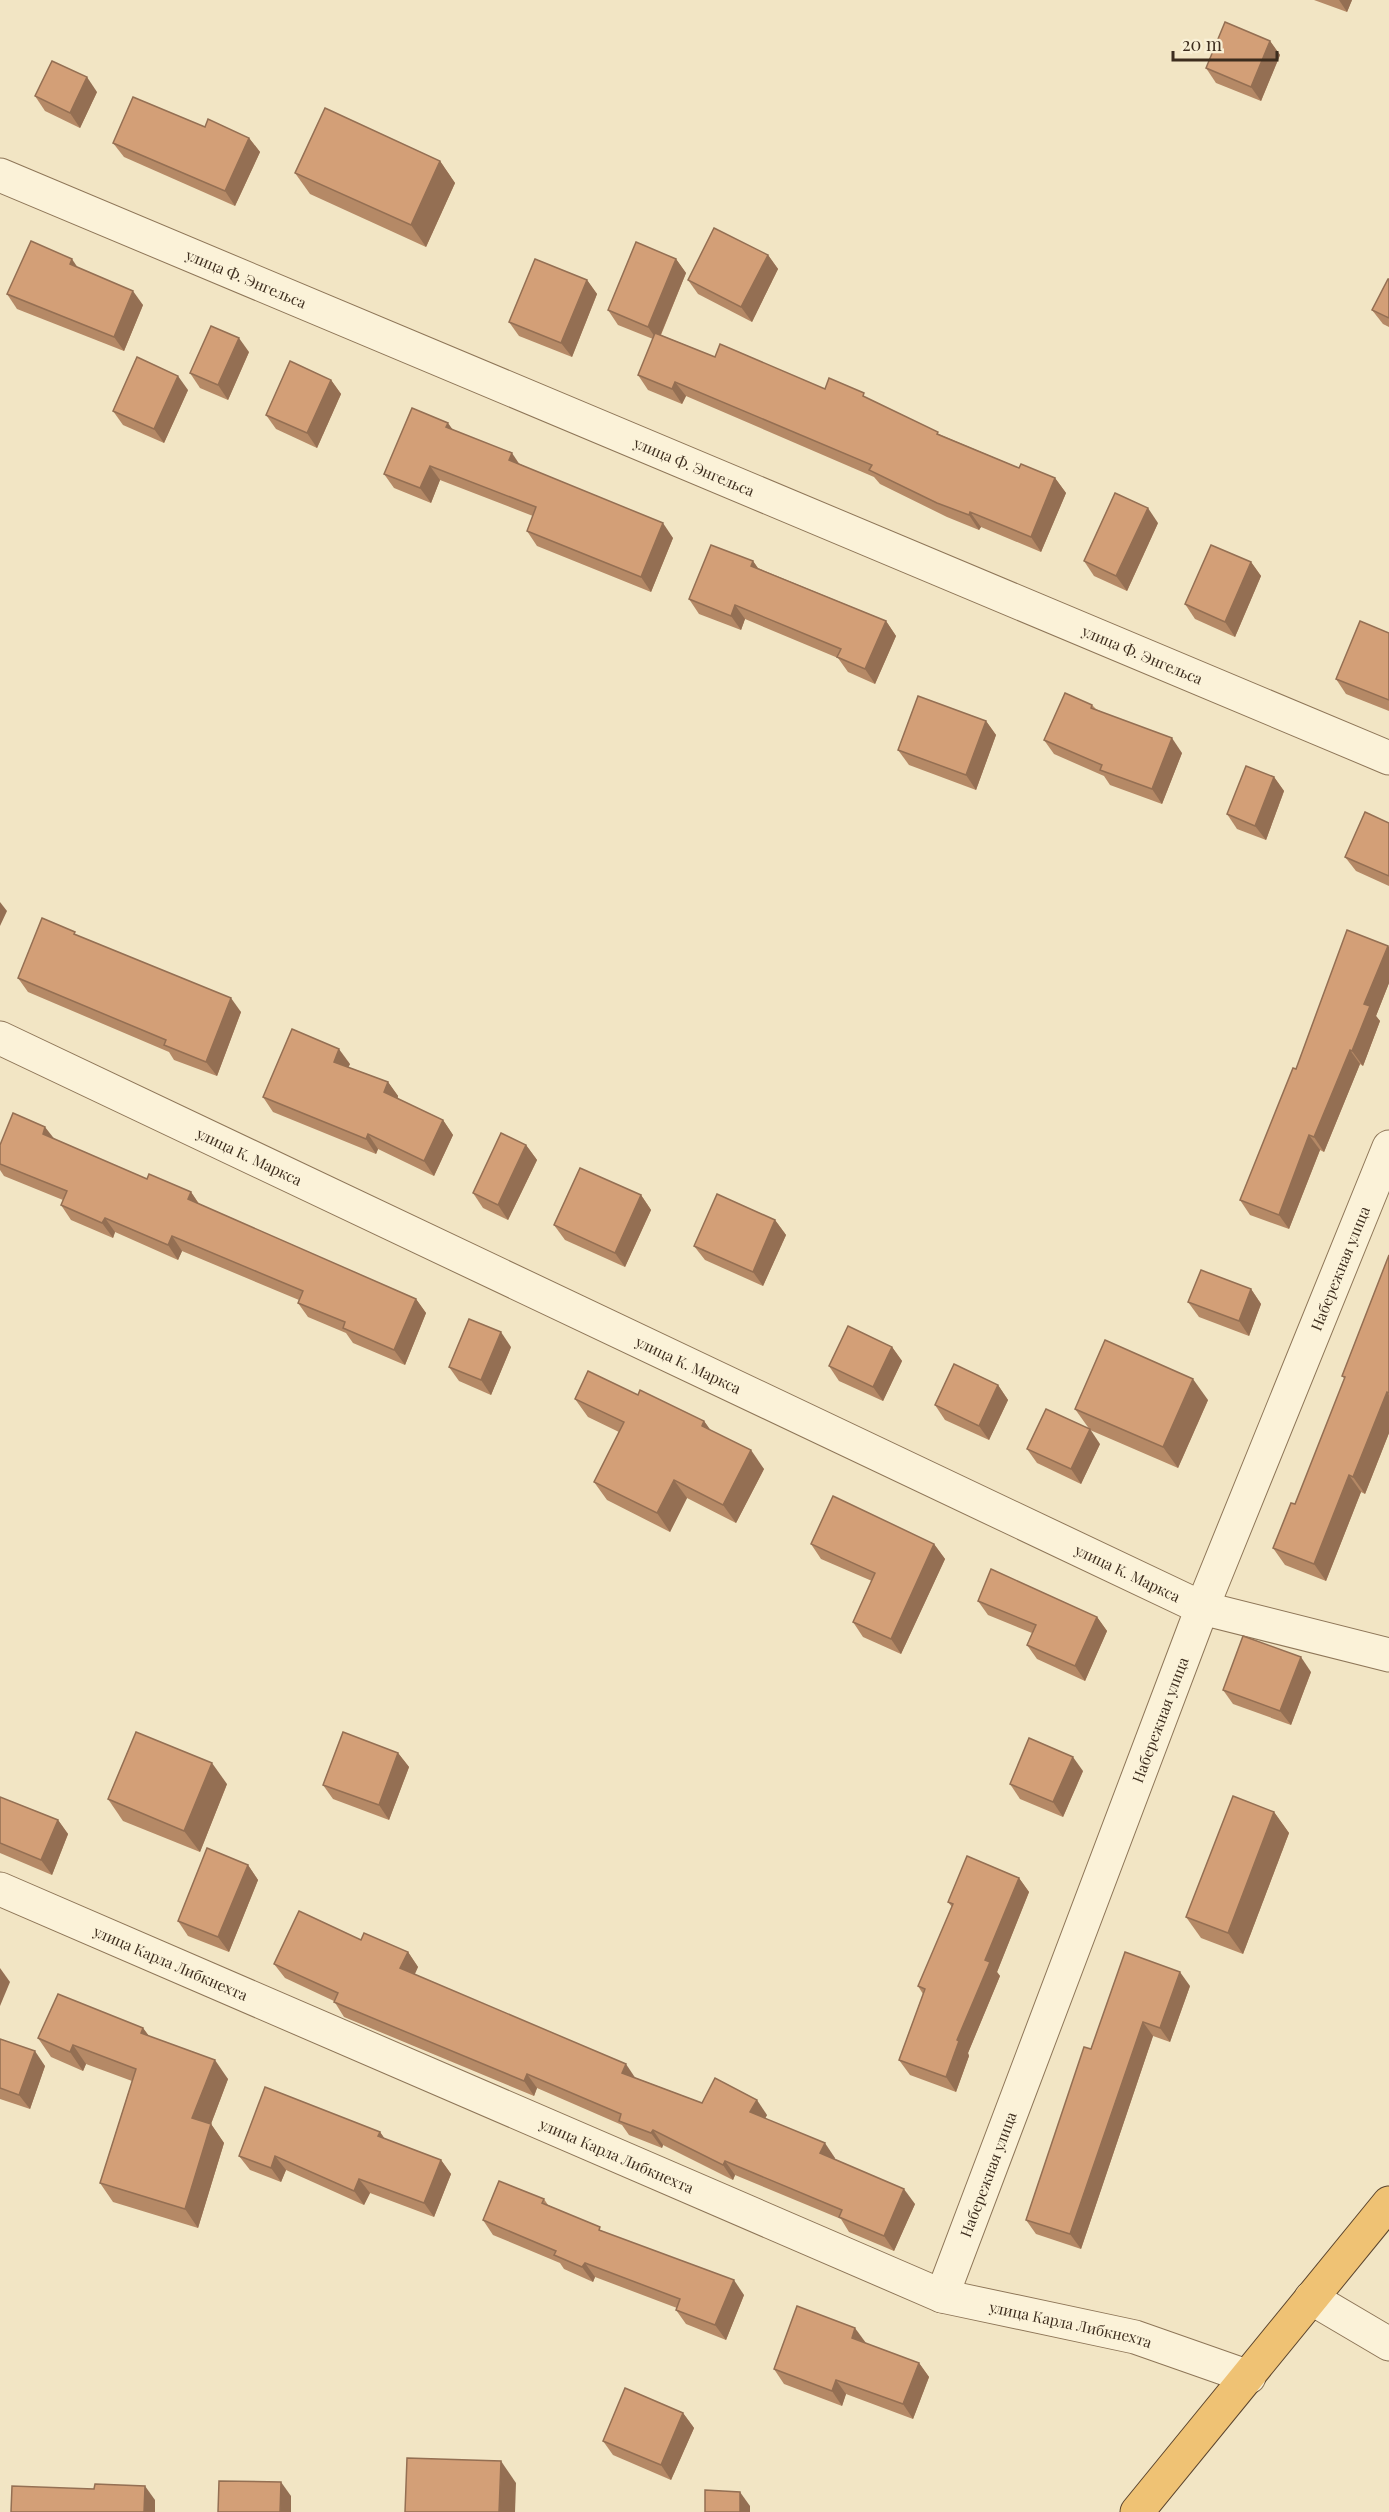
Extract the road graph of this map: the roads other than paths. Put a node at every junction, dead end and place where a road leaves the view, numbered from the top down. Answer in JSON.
{"nodes":[{"id":1,"x":0,"y":175,"type":"edge"},
{"id":2,"x":1389,"y":758,"type":"edge"},
{"id":3,"x":0,"y":1038,"type":"edge"},
{"id":4,"x":1389,"y":1147,"type":"edge"},
{"id":5,"x":1202,"y":1608,"type":"junction"},
{"id":6,"x":1389,"y":1655,"type":"edge"},
{"id":7,"x":0,"y":1889,"type":"edge"},
{"id":8,"x":1389,"y":2203,"type":"edge"},
{"id":9,"x":942,"y":2296,"type":"junction"},
{"id":10,"x":1311,"y":2298,"type":"junction"},
{"id":11,"x":1389,"y":2344,"type":"edge"},
{"id":12,"x":1250,"y":2377,"type":"junction"},
{"id":13,"x":1137,"y":2512,"type":"edge"}],
"edges":[{"from":1,"to":2,"type":"street","name":"улица Ф. Энгельса"},
{"from":3,"to":5,"type":"street","name":"улица К. Маркса"},
{"from":4,"to":5,"type":"street","name":"Набережная улица"},
{"from":5,"to":6,"type":"street","name":"улица К. Маркса"},
{"from":5,"to":9,"type":"street","name":"Набережная улица"},
{"from":7,"to":9,"type":"street","name":"улица Карла Либкнехта"},
{"from":8,"to":10,"type":"highway"},
{"from":9,"to":12,"type":"street","name":"улица Карла Либкнехта"},
{"from":10,"to":11,"type":"street"},
{"from":10,"to":12,"type":"highway"},
{"from":12,"to":13,"type":"highway"}]}
